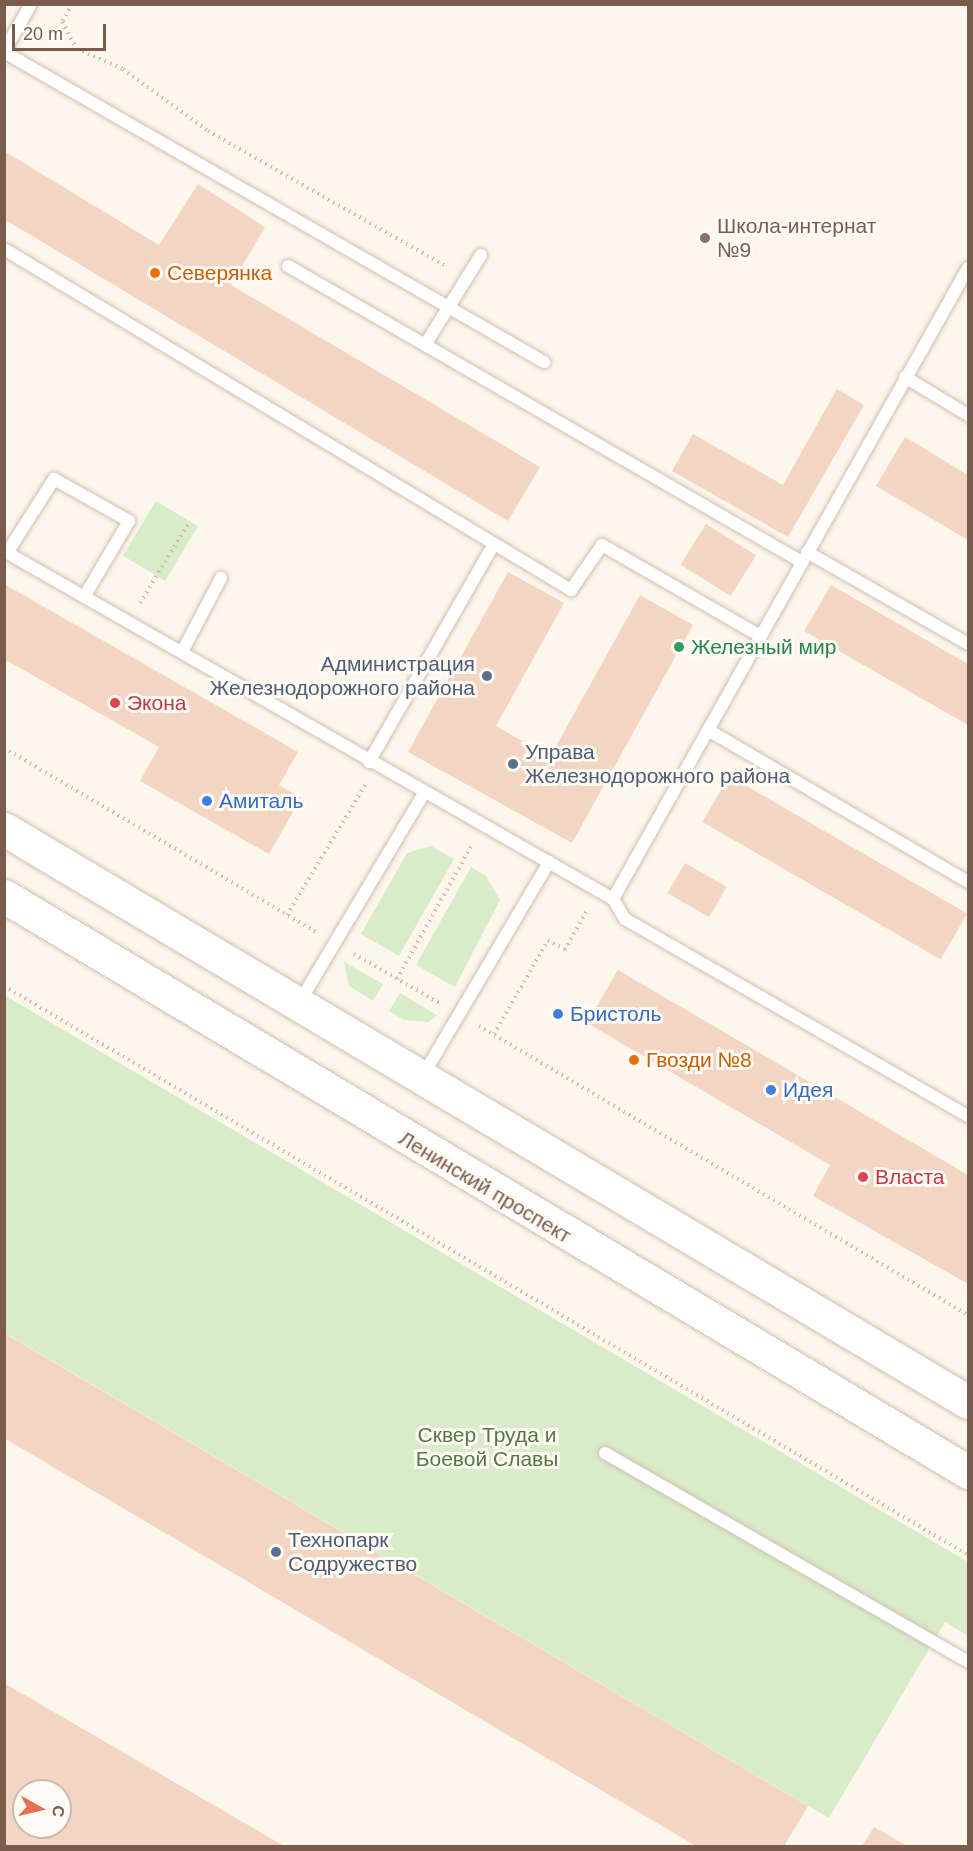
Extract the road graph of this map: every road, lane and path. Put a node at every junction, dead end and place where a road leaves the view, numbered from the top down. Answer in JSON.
{"nodes":[{"id":1,"x":31,"y":4,"type":"edge"},
{"id":2,"x":72,"y":4,"type":"edge"},
{"id":3,"x":4,"y":51,"type":"edge"},
{"id":4,"x":4,"y":249,"type":"edge"},
{"id":5,"x":481,"y":255,"type":"dead end"},
{"id":6,"x":288,"y":266,"type":"dead end"},
{"id":7,"x":969,"y":268,"type":"edge"},
{"id":8,"x":466,"y":277,"type":"junction"},
{"id":9,"x":447,"y":307,"type":"junction"},
{"id":10,"x":425,"y":345,"type":"junction"},
{"id":11,"x":544,"y":362,"type":"dead end"},
{"id":12,"x":905,"y":377,"type":"junction"},
{"id":13,"x":969,"y":415,"type":"edge"},
{"id":14,"x":190,"y":521,"type":"dead end"},
{"id":15,"x":494,"y":544,"type":"junction"},
{"id":16,"x":6,"y":552,"type":"edge"},
{"id":17,"x":804,"y":557,"type":"junction"},
{"id":18,"x":221,"y":578,"type":"dead end"},
{"id":19,"x":84,"y":597,"type":"junction"},
{"id":20,"x":129,"y":622,"type":"junction"},
{"id":21,"x":760,"y":636,"type":"junction"},
{"id":22,"x":969,"y":644,"type":"edge"},
{"id":23,"x":182,"y":652,"type":"junction"},
{"id":24,"x":708,"y":730,"type":"junction"},
{"id":25,"x":4,"y":748,"type":"edge"},
{"id":26,"x":373,"y":764,"type":"junction"},
{"id":27,"x":424,"y":793,"type":"junction"},
{"id":28,"x":483,"y":825,"type":"junction"},
{"id":29,"x":4,"y":829,"type":"edge"},
{"id":30,"x":549,"y":862,"type":"junction"},
{"id":31,"x":969,"y":882,"type":"edge"},
{"id":32,"x":597,"y":892,"type":"junction"},
{"id":33,"x":4,"y":897,"type":"edge"},
{"id":34,"x":613,"y":898,"type":"junction"},
{"id":35,"x":288,"y":915,"type":"junction"},
{"id":36,"x":334,"y":942,"type":"junction"},
{"id":37,"x":398,"y":979,"type":"junction"},
{"id":38,"x":4,"y":986,"type":"edge"},
{"id":39,"x":298,"y":1004,"type":"junction"},
{"id":40,"x":459,"y":1014,"type":"junction"},
{"id":41,"x":494,"y":1034,"type":"junction"},
{"id":42,"x":421,"y":1078,"type":"junction"},
{"id":43,"x":969,"y":1116,"type":"edge"},
{"id":44,"x":969,"y":1315,"type":"edge"},
{"id":45,"x":969,"y":1402,"type":"edge"},
{"id":46,"x":606,"y":1453,"type":"dead end"},
{"id":47,"x":969,"y":1472,"type":"edge"},
{"id":48,"x":969,"y":1555,"type":"edge"},
{"id":49,"x":969,"y":1662,"type":"edge"}],
"edges":[{"from":1,"to":3,"type":"lane"},
{"from":2,"to":8,"type":"path"},
{"from":3,"to":9,"type":"lane"},
{"from":4,"to":15,"type":"lane"},
{"from":5,"to":8,"type":"lane"},
{"from":6,"to":10,"type":"lane"},
{"from":7,"to":12,"type":"lane"},
{"from":8,"to":9,"type":"lane"},
{"from":9,"to":10,"type":"lane"},
{"from":9,"to":11,"type":"lane"},
{"from":10,"to":17,"type":"lane"},
{"from":12,"to":13,"type":"lane"},
{"from":12,"to":17,"type":"lane"},
{"from":14,"to":20,"type":"path"},
{"from":15,"to":21,"type":"lane"},
{"from":15,"to":26,"type":"lane"},
{"from":16,"to":19,"type":"lane"},
{"from":16,"to":19,"type":"lane"},
{"from":17,"to":21,"type":"lane"},
{"from":17,"to":22,"type":"lane"},
{"from":18,"to":23,"type":"lane"},
{"from":19,"to":20,"type":"lane"},
{"from":20,"to":23,"type":"lane"},
{"from":21,"to":24,"type":"lane"},
{"from":23,"to":26,"type":"lane"},
{"from":24,"to":31,"type":"lane"},
{"from":24,"to":34,"type":"lane"},
{"from":25,"to":35,"type":"path"},
{"from":26,"to":27,"type":"lane"},
{"from":26,"to":35,"type":"path"},
{"from":27,"to":28,"type":"lane"},
{"from":27,"to":36,"type":"lane"},
{"from":28,"to":30,"type":"lane"},
{"from":28,"to":37,"type":"path"},
{"from":29,"to":39,"type":"main road"},
{"from":30,"to":32,"type":"lane"},
{"from":30,"to":40,"type":"lane"},
{"from":32,"to":34,"type":"lane"},
{"from":32,"to":41,"type":"path"},
{"from":33,"to":47,"type":"main road","name":"Ленинский проспект"},
{"from":34,"to":43,"type":"lane"},
{"from":35,"to":36,"type":"path"},
{"from":36,"to":37,"type":"path"},
{"from":36,"to":39,"type":"lane"},
{"from":37,"to":40,"type":"path"},
{"from":38,"to":48,"type":"path"},
{"from":39,"to":42,"type":"main road"},
{"from":40,"to":41,"type":"path"},
{"from":40,"to":42,"type":"lane"},
{"from":41,"to":44,"type":"path"},
{"from":42,"to":45,"type":"main road"},
{"from":46,"to":49,"type":"lane"}]}
